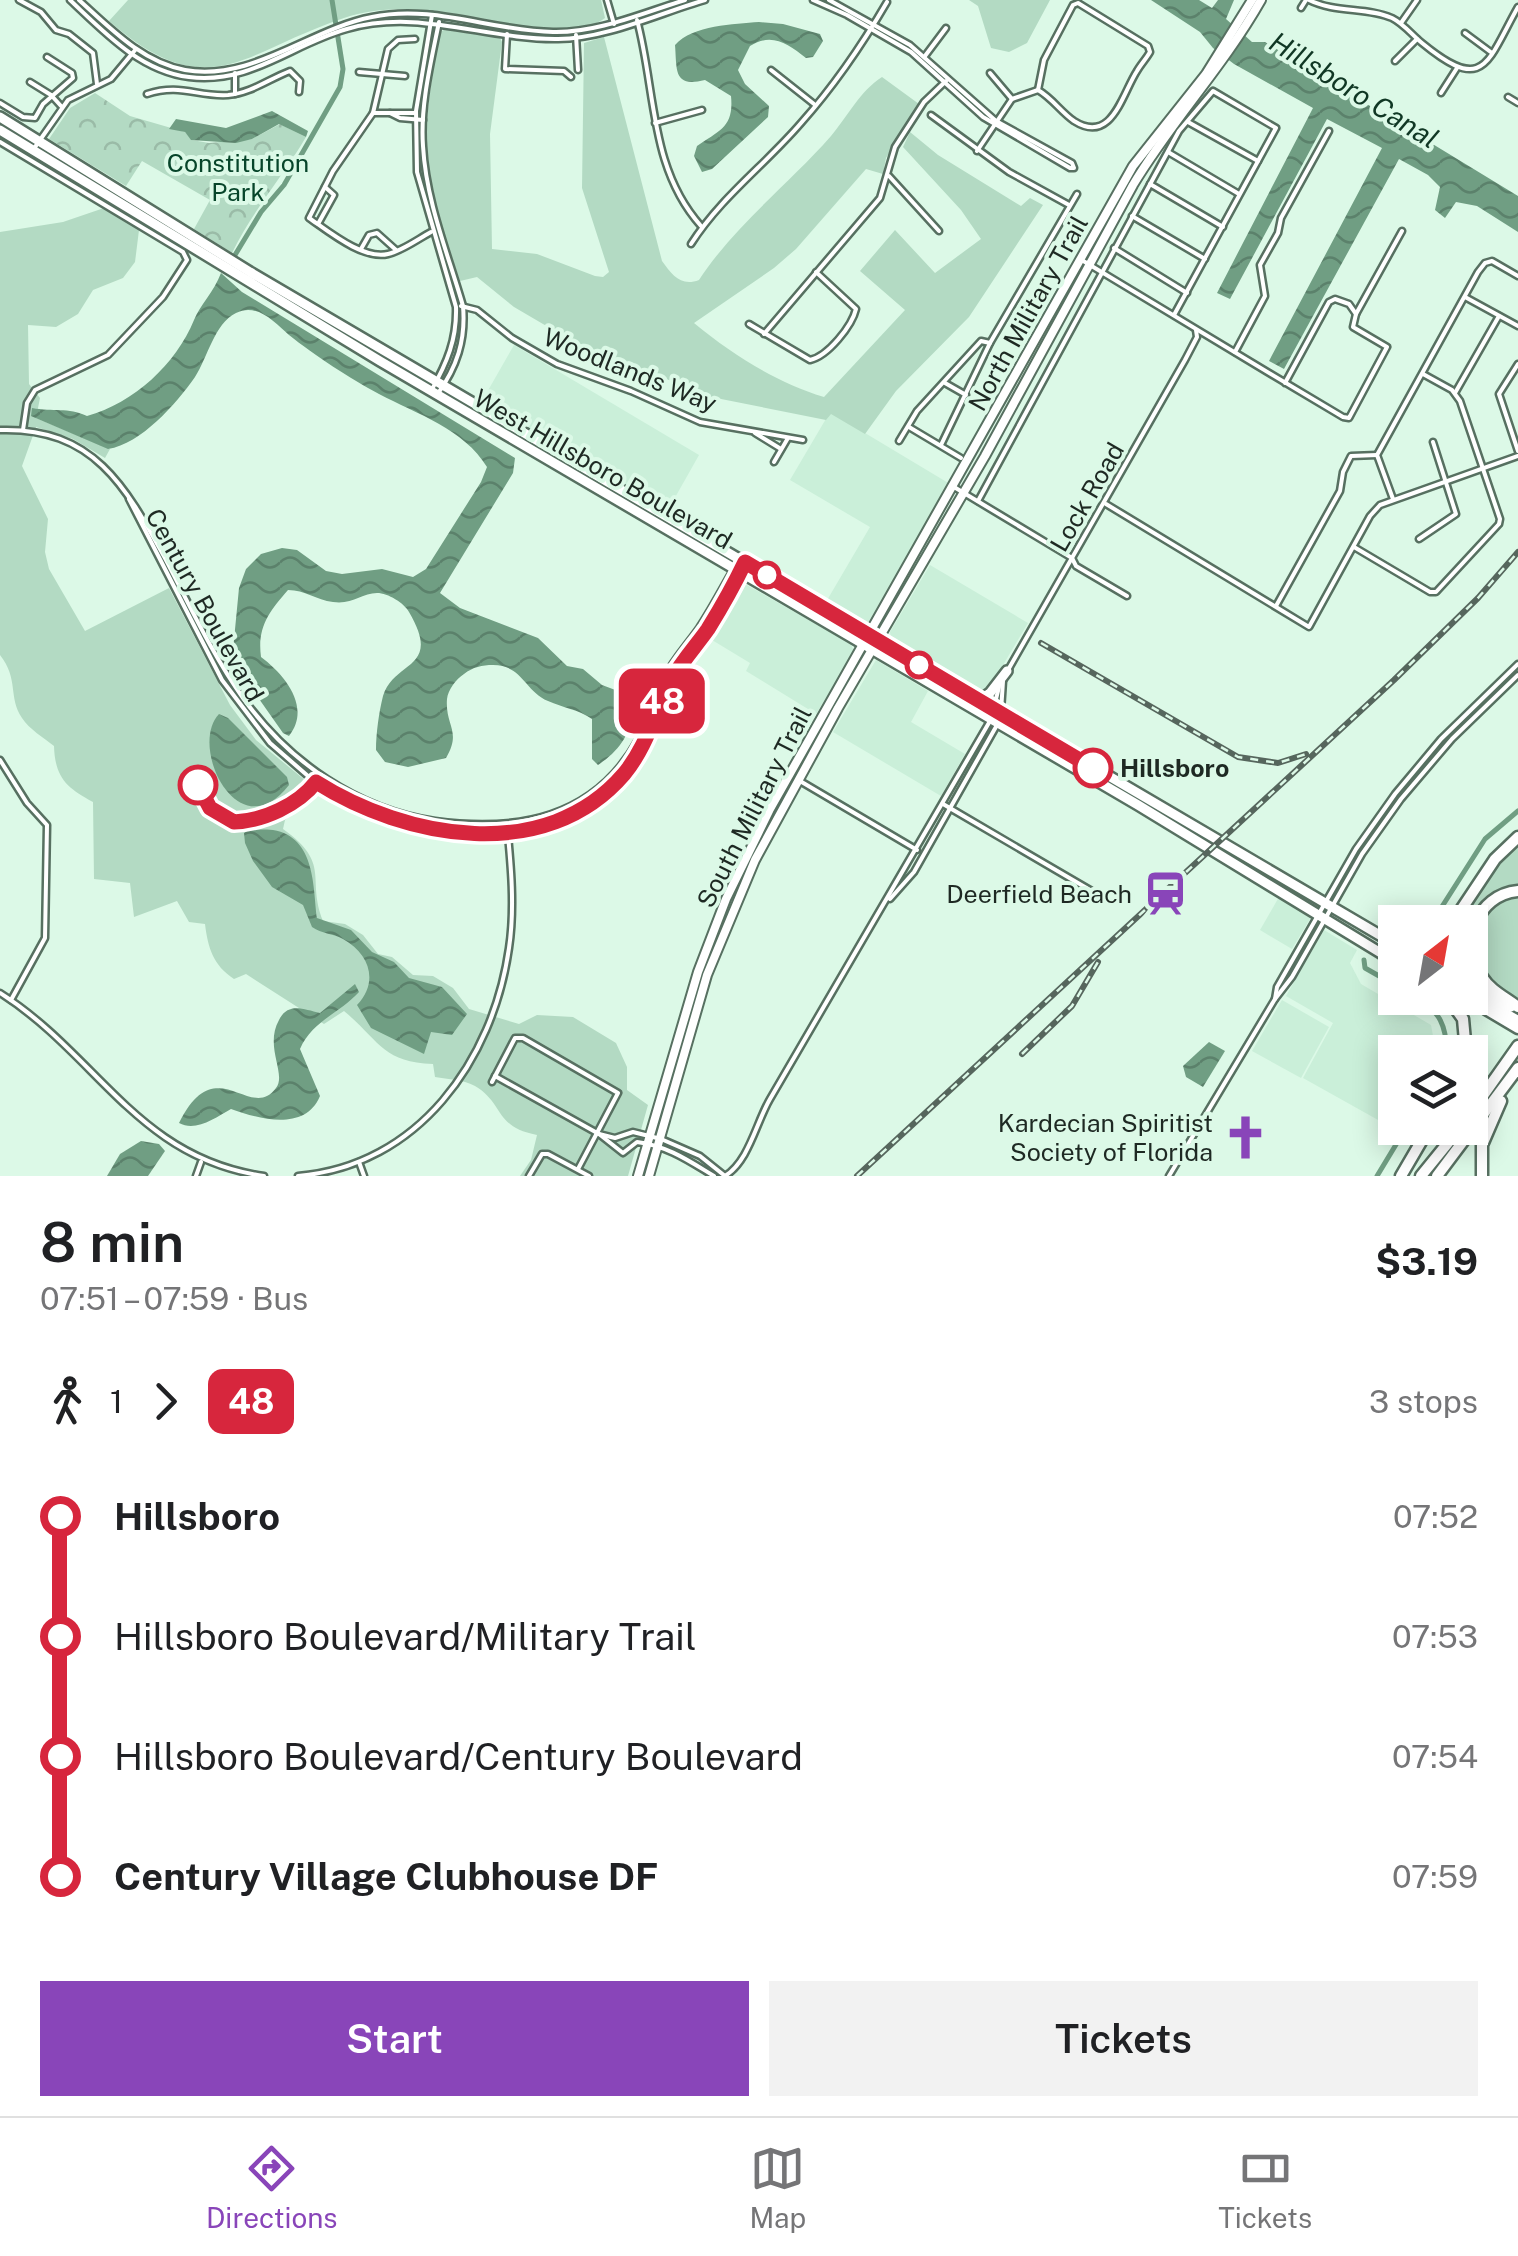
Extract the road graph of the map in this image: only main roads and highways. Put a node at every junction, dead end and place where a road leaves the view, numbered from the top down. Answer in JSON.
{"nodes":[{"id":1,"x":0,"y":117,"type":"edge"},
{"id":2,"x":0,"y":130,"type":"edge"},
{"id":3,"x":36,"y":146,"type":"junction"},
{"id":4,"x":272,"y":295,"type":"junction"},
{"id":5,"x":302,"y":301,"type":"junction"},
{"id":6,"x":437,"y":388,"type":"junction"},
{"id":7,"x":608,"y":489,"type":"junction"},
{"id":8,"x":739,"y":566,"type":"junction"},
{"id":9,"x":871,"y":643,"type":"junction"},
{"id":10,"x":1005,"y":676,"type":"road end"},
{"id":11,"x":979,"y":700,"type":"junction"},
{"id":12,"x":996,"y":716,"type":"junction"},
{"id":13,"x":1076,"y":768,"type":"junction"},
{"id":14,"x":1093,"y":768,"type":"junction"},
{"id":15,"x":1152,"y":814,"type":"junction"},
{"id":16,"x":1172,"y":814,"type":"junction"},
{"id":17,"x":1518,"y":837,"type":"edge"},
{"id":18,"x":1518,"y":891,"type":"edge"},
{"id":19,"x":1466,"y":905,"type":"edge"},
{"id":20,"x":1325,"y":911,"type":"junction"},
{"id":21,"x":1378,"y":936,"type":"edge"},
{"id":22,"x":1378,"y":950,"type":"edge"},
{"id":23,"x":1488,"y":994,"type":"edge"},
{"id":24,"x":1488,"y":1008,"type":"edge"},
{"id":25,"x":1488,"y":1009,"type":"edge"},
{"id":26,"x":1518,"y":1009,"type":"edge"},
{"id":27,"x":1518,"y":1024,"type":"edge"},
{"id":28,"x":1518,"y":1046,"type":"edge"},
{"id":29,"x":1518,"y":1055,"type":"edge"},
{"id":30,"x":1518,"y":1068,"type":"edge"},
{"id":31,"x":1518,"y":1077,"type":"edge"},
{"id":32,"x":1488,"y":1088,"type":"edge"},
{"id":33,"x":1488,"y":1095,"type":"edge"},
{"id":34,"x":1501,"y":1101,"type":"junction"},
{"id":35,"x":1418,"y":1145,"type":"edge"},
{"id":36,"x":1449,"y":1145,"type":"edge"},
{"id":37,"x":1401,"y":1176,"type":"edge"},
{"id":38,"x":1424,"y":1176,"type":"edge"},
{"id":39,"x":1440,"y":1176,"type":"edge"},
{"id":40,"x":1482,"y":1176,"type":"edge"}],
"edges":[{"from":1,"to":3,"type":"main road","name":"West Hillsboro Boulevard"},
{"from":2,"to":3,"type":"main road","name":"West Hillsboro Boulevard"},
{"from":3,"to":4,"type":"main road","name":"West Hillsboro Boulevard"},
{"from":3,"to":5,"type":"main road","name":"West Hillsboro Boulevard"},
{"from":4,"to":5,"type":"main road"},
{"from":4,"to":6,"type":"main road","name":"West Hillsboro Boulevard"},
{"from":5,"to":6,"type":"main road","name":"West Hillsboro Boulevard"},
{"from":6,"to":7,"type":"main road","name":"West Hillsboro Boulevard"},
{"from":6,"to":7,"type":"main road","name":"West Hillsboro Boulevard"},
{"from":7,"to":8,"type":"main road","name":"West Hillsboro Boulevard"},
{"from":7,"to":8,"type":"main road","name":"West Hillsboro Boulevard"},
{"from":8,"to":9,"type":"main road","name":"West Hillsboro Boulevard"},
{"from":9,"to":11,"type":"main road","name":"West Hillsboro Boulevard"},
{"from":9,"to":12,"type":"main road","name":"West Hillsboro Boulevard"},
{"from":10,"to":11,"type":"main road"},
{"from":11,"to":12,"type":"main road","name":"West Hillsboro Boulevard"},
{"from":12,"to":13,"type":"main road","name":"West Hillsboro Boulevard"},
{"from":12,"to":14,"type":"main road","name":"West Hillsboro Boulevard"},
{"from":13,"to":14,"type":"main road"},
{"from":13,"to":15,"type":"main road","name":"West Hillsboro Boulevard"},
{"from":14,"to":16,"type":"main road","name":"West Hillsboro Boulevard"},
{"from":15,"to":16,"type":"main road"},
{"from":15,"to":20,"type":"main road","name":"West Hillsboro Boulevard"},
{"from":16,"to":20,"type":"main road","name":"West Hillsboro Boulevard"},
{"from":17,"to":19,"type":"highway"},
{"from":18,"to":26,"type":"highway"},
{"from":20,"to":21,"type":"main road","name":"West Hillsboro Boulevard"},
{"from":20,"to":22,"type":"main road","name":"West Hillsboro Boulevard"},
{"from":23,"to":26,"type":"main road"},
{"from":24,"to":27,"type":"highway"},
{"from":25,"to":27,"type":"highway"},
{"from":28,"to":32,"type":"highway"},
{"from":29,"to":33,"type":"highway"},
{"from":30,"to":39,"type":"highway"},
{"from":31,"to":34,"type":"highway"},
{"from":34,"to":39,"type":"highway"},
{"from":34,"to":40,"type":"highway"},
{"from":35,"to":37,"type":"highway"},
{"from":36,"to":38,"type":"highway"}]}
